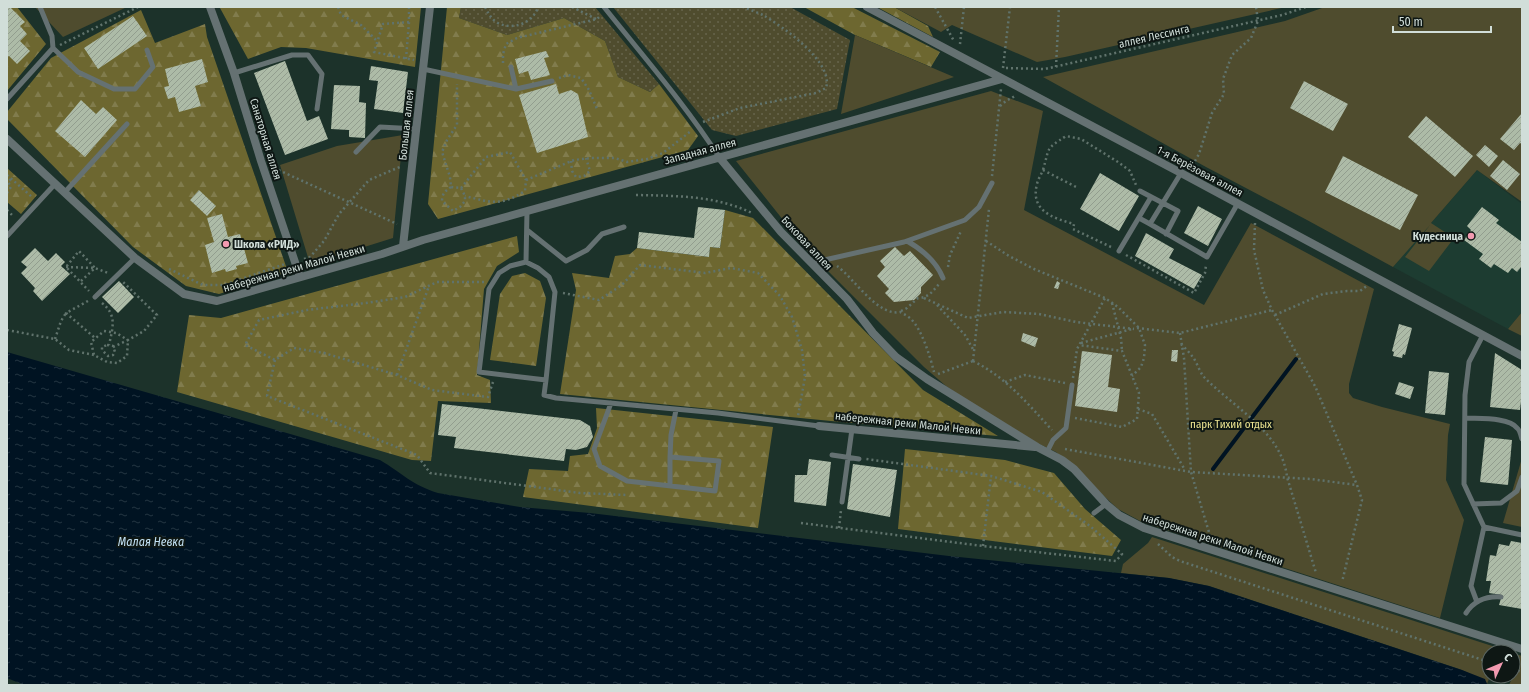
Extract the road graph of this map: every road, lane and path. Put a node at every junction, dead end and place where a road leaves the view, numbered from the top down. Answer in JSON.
{"nodes":[{"id":1,"x":40,"y":7,"type":"edge"},
{"id":2,"x":138,"y":7,"type":"edge"},
{"id":3,"x":210,"y":7,"type":"edge"},
{"id":4,"x":338,"y":7,"type":"edge"},
{"id":5,"x":409,"y":7,"type":"edge"},
{"id":6,"x":430,"y":7,"type":"edge"},
{"id":7,"x":485,"y":7,"type":"edge"},
{"id":8,"x":538,"y":7,"type":"edge"},
{"id":9,"x":572,"y":7,"type":"edge"},
{"id":10,"x":743,"y":7,"type":"edge"},
{"id":11,"x":867,"y":7,"type":"edge"},
{"id":12,"x":935,"y":7,"type":"edge"},
{"id":13,"x":964,"y":7,"type":"edge"},
{"id":14,"x":1059,"y":7,"type":"edge"},
{"id":15,"x":1256,"y":7,"type":"edge"},
{"id":16,"x":1306,"y":7,"type":"edge"},
{"id":17,"x":605,"y":9,"type":"edge"},
{"id":18,"x":597,"y":19,"type":"junction"},
{"id":19,"x":1258,"y":21,"type":"junction"},
{"id":20,"x":409,"y":22,"type":"junction"},
{"id":21,"x":377,"y":41,"type":"junction"},
{"id":22,"x":960,"y":44,"type":"junction"},
{"id":23,"x":53,"y":48,"type":"junction"},
{"id":24,"x":966,"y":48,"type":"dead end"},
{"id":25,"x":147,"y":50,"type":"dead end"},
{"id":26,"x":406,"y":59,"type":"junction"},
{"id":27,"x":997,"y":65,"type":"dead end"},
{"id":28,"x":424,"y":66,"type":"junction"},
{"id":29,"x":511,"y":67,"type":"joint"},
{"id":30,"x":1056,"y":67,"type":"junction"},
{"id":31,"x":234,"y":73,"type":"junction"},
{"id":32,"x":457,"y":76,"type":"junction"},
{"id":33,"x":1002,"y":79,"type":"junction"},
{"id":34,"x":552,"y":81,"type":"joint"},
{"id":35,"x":516,"y":89,"type":"junction"},
{"id":36,"x":1025,"y":91,"type":"junction"},
{"id":37,"x":7,"y":99,"type":"edge"},
{"id":38,"x":999,"y":107,"type":"dead end"},
{"id":39,"x":317,"y":109,"type":"dead end"},
{"id":40,"x":597,"y":109,"type":"dead end"},
{"id":41,"x":127,"y":124,"type":"dead end"},
{"id":42,"x":698,"y":125,"type":"junction"},
{"id":43,"x":417,"y":129,"type":"junction"},
{"id":44,"x":7,"y":140,"type":"edge"},
{"id":45,"x":356,"y":152,"type":"dead end"},
{"id":46,"x":719,"y":157,"type":"junction"},
{"id":47,"x":586,"y":158,"type":"junction"},
{"id":48,"x":414,"y":159,"type":"junction"},
{"id":49,"x":571,"y":161,"type":"junction"},
{"id":50,"x":1195,"y":161,"type":"dead end"},
{"id":51,"x":261,"y":162,"type":"junction"},
{"id":52,"x":1042,"y":170,"type":"junction"},
{"id":53,"x":1181,"y":172,"type":"junction"},
{"id":54,"x":7,"y":175,"type":"edge"},
{"id":55,"x":11,"y":179,"type":"junction"},
{"id":56,"x":526,"y":180,"type":"junction"},
{"id":57,"x":7,"y":182,"type":"edge"},
{"id":58,"x":992,"y":183,"type":"dead end"},
{"id":59,"x":55,"y":184,"type":"junction"},
{"id":60,"x":451,"y":187,"type":"junction"},
{"id":61,"x":461,"y":188,"type":"junction"},
{"id":62,"x":1078,"y":188,"type":"dead end"},
{"id":63,"x":1140,"y":191,"type":"joint"},
{"id":64,"x":65,"y":192,"type":"junction"},
{"id":65,"x":7,"y":193,"type":"edge"},
{"id":66,"x":465,"y":196,"type":"junction"},
{"id":67,"x":636,"y":196,"type":"dead end"},
{"id":68,"x":1151,"y":197,"type":"junction"},
{"id":69,"x":349,"y":202,"type":"junction"},
{"id":70,"x":38,"y":203,"type":"junction"},
{"id":71,"x":1163,"y":203,"type":"junction"},
{"id":72,"x":1238,"y":203,"type":"junction"},
{"id":73,"x":527,"y":211,"type":"junction"},
{"id":74,"x":1256,"y":213,"type":"junction"},
{"id":75,"x":756,"y":215,"type":"dead end"},
{"id":76,"x":1139,"y":218,"type":"junction"},
{"id":77,"x":1150,"y":224,"type":"junction"},
{"id":78,"x":624,"y":227,"type":"dead end"},
{"id":79,"x":406,"y":228,"type":"junction"},
{"id":80,"x":527,"y":230,"type":"junction"},
{"id":81,"x":1166,"y":234,"type":"junction"},
{"id":82,"x":7,"y":236,"type":"edge"},
{"id":83,"x":906,"y":241,"type":"junction"},
{"id":84,"x":986,"y":241,"type":"dead end"},
{"id":85,"x":404,"y":246,"type":"junction"},
{"id":86,"x":1119,"y":251,"type":"junction"},
{"id":87,"x":1207,"y":257,"type":"junction"},
{"id":88,"x":135,"y":258,"type":"junction"},
{"id":89,"x":302,"y":259,"type":"dead end"},
{"id":90,"x":827,"y":259,"type":"junction"},
{"id":91,"x":526,"y":262,"type":"junction"},
{"id":92,"x":289,"y":263,"type":"dead end"},
{"id":93,"x":810,"y":263,"type":"junction"},
{"id":94,"x":164,"y":266,"type":"dead end"},
{"id":95,"x":66,"y":267,"type":"junction"},
{"id":96,"x":95,"y":268,"type":"junction"},
{"id":97,"x":117,"y":277,"type":"junction"},
{"id":98,"x":300,"y":277,"type":"junction"},
{"id":99,"x":943,"y":278,"type":"dead end"},
{"id":100,"x":81,"y":282,"type":"junction"},
{"id":101,"x":492,"y":285,"type":"junction"},
{"id":102,"x":429,"y":286,"type":"junction"},
{"id":103,"x":1360,"y":291,"type":"dead end"},
{"id":104,"x":555,"y":292,"type":"junction"},
{"id":105,"x":95,"y":297,"type":"junction"},
{"id":106,"x":924,"y":298,"type":"dead end"},
{"id":107,"x":1105,"y":298,"type":"junction"},
{"id":108,"x":935,"y":303,"type":"junction"},
{"id":109,"x":1112,"y":303,"type":"junction"},
{"id":110,"x":1272,"y":310,"type":"junction"},
{"id":111,"x":66,"y":313,"type":"junction"},
{"id":112,"x":1276,"y":315,"type":"junction"},
{"id":113,"x":1091,"y":324,"type":"junction"},
{"id":114,"x":1118,"y":327,"type":"junction"},
{"id":115,"x":1139,"y":328,"type":"junction"},
{"id":116,"x":1134,"y":329,"type":"junction"},
{"id":117,"x":7,"y":330,"type":"edge"},
{"id":118,"x":112,"y":332,"type":"junction"},
{"id":119,"x":1119,"y":333,"type":"junction"},
{"id":120,"x":1180,"y":333,"type":"junction"},
{"id":121,"x":1484,"y":335,"type":"junction"},
{"id":122,"x":55,"y":338,"type":"junction"},
{"id":123,"x":95,"y":338,"type":"junction"},
{"id":124,"x":128,"y":340,"type":"junction"},
{"id":125,"x":1080,"y":344,"type":"junction"},
{"id":126,"x":1181,"y":344,"type":"junction"},
{"id":127,"x":110,"y":345,"type":"junction"},
{"id":128,"x":113,"y":348,"type":"junction"},
{"id":129,"x":974,"y":351,"type":"dead end"},
{"id":130,"x":1122,"y":352,"type":"junction"},
{"id":131,"x":94,"y":355,"type":"junction"},
{"id":132,"x":1522,"y":356,"type":"edge"},
{"id":133,"x":275,"y":360,"type":"junction"},
{"id":134,"x":496,"y":374,"type":"junction"},
{"id":135,"x":397,"y":375,"type":"junction"},
{"id":136,"x":935,"y":375,"type":"junction"},
{"id":137,"x":1132,"y":376,"type":"junction"},
{"id":138,"x":926,"y":379,"type":"junction"},
{"id":139,"x":546,"y":380,"type":"junction"},
{"id":140,"x":1005,"y":382,"type":"junction"},
{"id":141,"x":1072,"y":385,"type":"junction"},
{"id":142,"x":611,"y":403,"type":"junction"},
{"id":143,"x":1138,"y":409,"type":"junction"},
{"id":144,"x":676,"y":410,"type":"junction"},
{"id":145,"x":1068,"y":417,"type":"junction"},
{"id":146,"x":1465,"y":418,"type":"junction"},
{"id":147,"x":797,"y":423,"type":"junction"},
{"id":148,"x":819,"y":426,"type":"joint"},
{"id":149,"x":852,"y":429,"type":"junction"},
{"id":150,"x":1058,"y":437,"type":"junction"},
{"id":151,"x":1522,"y":439,"type":"edge"},
{"id":152,"x":1038,"y":447,"type":"junction"},
{"id":153,"x":1063,"y":448,"type":"dead end"},
{"id":154,"x":1047,"y":452,"type":"junction"},
{"id":155,"x":832,"y":455,"type":"dead end"},
{"id":156,"x":670,"y":457,"type":"junction"},
{"id":157,"x":848,"y":457,"type":"junction"},
{"id":158,"x":859,"y":459,"type":"joint"},
{"id":159,"x":1185,"y":470,"type":"junction"},
{"id":160,"x":1191,"y":472,"type":"junction"},
{"id":161,"x":992,"y":476,"type":"junction"},
{"id":162,"x":1522,"y":476,"type":"edge"},
{"id":163,"x":1287,"y":478,"type":"junction"},
{"id":164,"x":1357,"y":485,"type":"junction"},
{"id":165,"x":670,"y":486,"type":"junction"},
{"id":166,"x":627,"y":495,"type":"dead end"},
{"id":167,"x":842,"y":502,"type":"joint"},
{"id":168,"x":1106,"y":504,"type":"junction"},
{"id":169,"x":1472,"y":504,"type":"junction"},
{"id":170,"x":1094,"y":513,"type":"dead end"},
{"id":171,"x":801,"y":523,"type":"dead end"},
{"id":172,"x":1484,"y":527,"type":"junction"},
{"id":173,"x":839,"y":528,"type":"junction"},
{"id":174,"x":1522,"y":535,"type":"edge"},
{"id":175,"x":1211,"y":541,"type":"dead end"},
{"id":176,"x":1156,"y":542,"type":"dead end"},
{"id":177,"x":983,"y":546,"type":"junction"},
{"id":178,"x":1317,"y":576,"type":"dead end"},
{"id":179,"x":1341,"y":585,"type":"dead end"},
{"id":180,"x":1501,"y":597,"type":"dead end"},
{"id":181,"x":1477,"y":602,"type":"junction"},
{"id":182,"x":1466,"y":613,"type":"dead end"},
{"id":183,"x":1522,"y":649,"type":"edge"},
{"id":184,"x":1481,"y":659,"type":"edge"}],
"edges":[{"from":1,"to":23,"type":"lane"},
{"from":2,"to":23,"type":"path"},
{"from":3,"to":31,"type":"street","name":"Санаторная аллея"},
{"from":4,"to":21,"type":"path"},
{"from":5,"to":20,"type":"path"},
{"from":6,"to":28,"type":"street","name":"Большая аллея"},
{"from":7,"to":8,"type":"path"},
{"from":9,"to":18,"type":"path"},
{"from":10,"to":42,"type":"path"},
{"from":11,"to":33,"type":"street","name":"1-я Берёзовая аллея"},
{"from":12,"to":22,"type":"path"},
{"from":13,"to":22,"type":"path"},
{"from":14,"to":30,"type":"path"},
{"from":15,"to":19,"type":"path"},
{"from":16,"to":19,"type":"path","name":"аллея Лессинга"},
{"from":17,"to":18,"type":"path"},
{"from":17,"to":42,"type":"lane","name":"Боковая аллея"},
{"from":18,"to":29,"type":"path"},
{"from":19,"to":30,"type":"path","name":"аллея Лессинга"},
{"from":19,"to":50,"type":"path"},
{"from":20,"to":21,"type":"path"},
{"from":20,"to":26,"type":"path"},
{"from":21,"to":26,"type":"path"},
{"from":22,"to":24,"type":"path"},
{"from":23,"to":25,"type":"lane"},
{"from":23,"to":37,"type":"lane"},
{"from":26,"to":28,"type":"path"},
{"from":27,"to":30,"type":"path","name":"аллея Лессинга"},
{"from":28,"to":32,"type":"lane"},
{"from":28,"to":43,"type":"street","name":"Большая аллея"},
{"from":29,"to":35,"type":"lane"},
{"from":31,"to":39,"type":"lane"},
{"from":31,"to":51,"type":"street","name":"Санаторная аллея"},
{"from":32,"to":35,"type":"lane"},
{"from":32,"to":60,"type":"path"},
{"from":33,"to":36,"type":"street","name":"1-я Берёзовая аллея"},
{"from":33,"to":46,"type":"street","name":"Западная аллея"},
{"from":34,"to":35,"type":"lane"},
{"from":34,"to":40,"type":"path"},
{"from":36,"to":38,"type":"path"},
{"from":36,"to":53,"type":"street","name":"1-я Берёзовая аллея"},
{"from":41,"to":64,"type":"lane"},
{"from":42,"to":46,"type":"lane","name":"Боковая аллея"},
{"from":42,"to":47,"type":"path"},
{"from":43,"to":45,"type":"lane"},
{"from":43,"to":48,"type":"street","name":"Большая аллея"},
{"from":44,"to":59,"type":"street","name":"набережная реки Малой Невки"},
{"from":46,"to":73,"type":"street","name":"Западная аллея"},
{"from":46,"to":93,"type":"street","name":"Боковая аллея"},
{"from":47,"to":49,"type":"path"},
{"from":47,"to":49,"type":"path"},
{"from":48,"to":69,"type":"path"},
{"from":48,"to":79,"type":"street","name":"Большая аллея"},
{"from":49,"to":56,"type":"path"},
{"from":51,"to":69,"type":"path"},
{"from":51,"to":98,"type":"street","name":"Санаторная аллея"},
{"from":52,"to":62,"type":"path"},
{"from":52,"to":63,"type":"path"},
{"from":52,"to":86,"type":"path"},
{"from":53,"to":71,"type":"lane"},
{"from":53,"to":72,"type":"street","name":"1-я Берёзовая аллея"},
{"from":54,"to":55,"type":"path"},
{"from":55,"to":57,"type":"path"},
{"from":55,"to":70,"type":"path"},
{"from":56,"to":61,"type":"path"},
{"from":56,"to":66,"type":"path"},
{"from":57,"to":65,"type":"path"},
{"from":58,"to":83,"type":"lane"},
{"from":59,"to":64,"type":"street","name":"набережная реки Малой Невки"},
{"from":59,"to":70,"type":"lane"},
{"from":60,"to":61,"type":"path"},
{"from":60,"to":66,"type":"path"},
{"from":61,"to":66,"type":"path"},
{"from":63,"to":68,"type":"lane"},
{"from":64,"to":88,"type":"street","name":"набережная реки Малой Невки"},
{"from":67,"to":75,"type":"path"},
{"from":68,"to":71,"type":"lane"},
{"from":68,"to":76,"type":"lane"},
{"from":69,"to":79,"type":"path"},
{"from":69,"to":89,"type":"path"},
{"from":70,"to":82,"type":"lane"},
{"from":71,"to":77,"type":"lane"},
{"from":71,"to":81,"type":"lane"},
{"from":72,"to":74,"type":"street","name":"1-я Берёзовая аллея"},
{"from":72,"to":87,"type":"lane"},
{"from":73,"to":80,"type":"lane"},
{"from":73,"to":85,"type":"street","name":"Западная аллея"},
{"from":74,"to":110,"type":"path"},
{"from":74,"to":121,"type":"street","name":"1-я Берёзовая аллея"},
{"from":76,"to":77,"type":"lane"},
{"from":76,"to":86,"type":"lane"},
{"from":77,"to":81,"type":"lane"},
{"from":78,"to":80,"type":"lane"},
{"from":79,"to":85,"type":"street","name":"Большая аллея"},
{"from":80,"to":91,"type":"lane"},
{"from":81,"to":87,"type":"lane"},
{"from":83,"to":90,"type":"lane"},
{"from":83,"to":99,"type":"lane"},
{"from":84,"to":107,"type":"path"},
{"from":85,"to":98,"type":"street","name":"набережная реки Малой Невки"},
{"from":86,"to":87,"type":"path"},
{"from":88,"to":97,"type":"lane"},
{"from":88,"to":98,"type":"street","name":"набережная реки Малой Невки"},
{"from":90,"to":93,"type":"lane"},
{"from":90,"to":136,"type":"path"},
{"from":91,"to":101,"type":"lane"},
{"from":91,"to":104,"type":"lane"},
{"from":92,"to":94,"type":"path"},
{"from":93,"to":138,"type":"street","name":"Боковая аллея"},
{"from":95,"to":96,"type":"path"},
{"from":95,"to":96,"type":"path"},
{"from":95,"to":100,"type":"path"},
{"from":96,"to":97,"type":"path"},
{"from":96,"to":100,"type":"path"},
{"from":97,"to":105,"type":"lane"},
{"from":97,"to":124,"type":"path"},
{"from":100,"to":105,"type":"path"},
{"from":101,"to":102,"type":"path"},
{"from":101,"to":134,"type":"lane"},
{"from":102,"to":133,"type":"path"},
{"from":102,"to":135,"type":"path"},
{"from":103,"to":112,"type":"path"},
{"from":104,"to":139,"type":"lane"},
{"from":104,"to":147,"type":"path"},
{"from":105,"to":111,"type":"path"},
{"from":105,"to":118,"type":"path"},
{"from":106,"to":108,"type":"path"},
{"from":107,"to":109,"type":"path"},
{"from":107,"to":113,"type":"path"},
{"from":108,"to":113,"type":"path"},
{"from":108,"to":129,"type":"path"},
{"from":109,"to":114,"type":"path"},
{"from":109,"to":115,"type":"path"},
{"from":110,"to":112,"type":"path"},
{"from":110,"to":120,"type":"path"},
{"from":111,"to":122,"type":"path"},
{"from":111,"to":123,"type":"path"},
{"from":112,"to":164,"type":"path"},
{"from":113,"to":114,"type":"path"},
{"from":113,"to":125,"type":"path"},
{"from":114,"to":116,"type":"path"},
{"from":114,"to":119,"type":"path"},
{"from":115,"to":116,"type":"path"},
{"from":115,"to":120,"type":"path"},
{"from":115,"to":137,"type":"path"},
{"from":116,"to":119,"type":"path"},
{"from":117,"to":122,"type":"path"},
{"from":118,"to":123,"type":"path"},
{"from":118,"to":124,"type":"path"},
{"from":118,"to":127,"type":"path"},
{"from":119,"to":125,"type":"path"},
{"from":119,"to":130,"type":"path"},
{"from":120,"to":126,"type":"path"},
{"from":121,"to":132,"type":"street","name":"1-я Берёзовая аллея"},
{"from":121,"to":146,"type":"lane"},
{"from":122,"to":131,"type":"path"},
{"from":123,"to":131,"type":"path"},
{"from":124,"to":128,"type":"path"},
{"from":124,"to":131,"type":"path"},
{"from":125,"to":130,"type":"path"},
{"from":125,"to":141,"type":"path"},
{"from":126,"to":160,"type":"path"},
{"from":126,"to":163,"type":"path"},
{"from":127,"to":128,"type":"path"},
{"from":127,"to":128,"type":"path"},
{"from":130,"to":137,"type":"path"},
{"from":133,"to":135,"type":"path"},
{"from":133,"to":166,"type":"path"},
{"from":134,"to":135,"type":"path"},
{"from":134,"to":139,"type":"lane"},
{"from":136,"to":138,"type":"path"},
{"from":136,"to":140,"type":"path"},
{"from":137,"to":143,"type":"path"},
{"from":138,"to":152,"type":"street","name":"Боковая аллея"},
{"from":139,"to":142,"type":"lane"},
{"from":140,"to":141,"type":"path"},
{"from":140,"to":150,"type":"path"},
{"from":141,"to":145,"type":"lane"},
{"from":142,"to":144,"type":"lane"},
{"from":142,"to":165,"type":"lane"},
{"from":143,"to":145,"type":"path"},
{"from":143,"to":159,"type":"path"},
{"from":144,"to":147,"type":"lane"},
{"from":144,"to":156,"type":"lane"},
{"from":145,"to":150,"type":"lane"},
{"from":146,"to":151,"type":"lane"},
{"from":146,"to":169,"type":"lane"},
{"from":147,"to":148,"type":"lane"},
{"from":148,"to":149,"type":"street","name":"набережная реки Малой Невки"},
{"from":149,"to":152,"type":"street","name":"набережная реки Малой Невки"},
{"from":149,"to":157,"type":"lane"},
{"from":150,"to":154,"type":"lane"},
{"from":152,"to":154,"type":"street","name":"набережная реки Малой Невки"},
{"from":153,"to":159,"type":"path"},
{"from":154,"to":168,"type":"street","name":"набережная реки Малой Невки"},
{"from":155,"to":157,"type":"lane"},
{"from":156,"to":165,"type":"lane"},
{"from":156,"to":165,"type":"lane"},
{"from":157,"to":158,"type":"lane"},
{"from":157,"to":167,"type":"lane"},
{"from":158,"to":161,"type":"path"},
{"from":159,"to":160,"type":"path"},
{"from":160,"to":163,"type":"path"},
{"from":160,"to":175,"type":"path"},
{"from":161,"to":177,"type":"path"},
{"from":161,"to":177,"type":"path"},
{"from":162,"to":169,"type":"lane"},
{"from":163,"to":164,"type":"path"},
{"from":163,"to":178,"type":"path"},
{"from":164,"to":179,"type":"path"},
{"from":167,"to":173,"type":"path"},
{"from":168,"to":170,"type":"lane"},
{"from":168,"to":183,"type":"street","name":"набережная реки Малой Невки"},
{"from":169,"to":172,"type":"lane"},
{"from":171,"to":173,"type":"path"},
{"from":172,"to":174,"type":"lane"},
{"from":172,"to":181,"type":"lane"},
{"from":173,"to":177,"type":"path"},
{"from":176,"to":184,"type":"path"},
{"from":180,"to":181,"type":"lane"},
{"from":181,"to":182,"type":"lane"}]}
